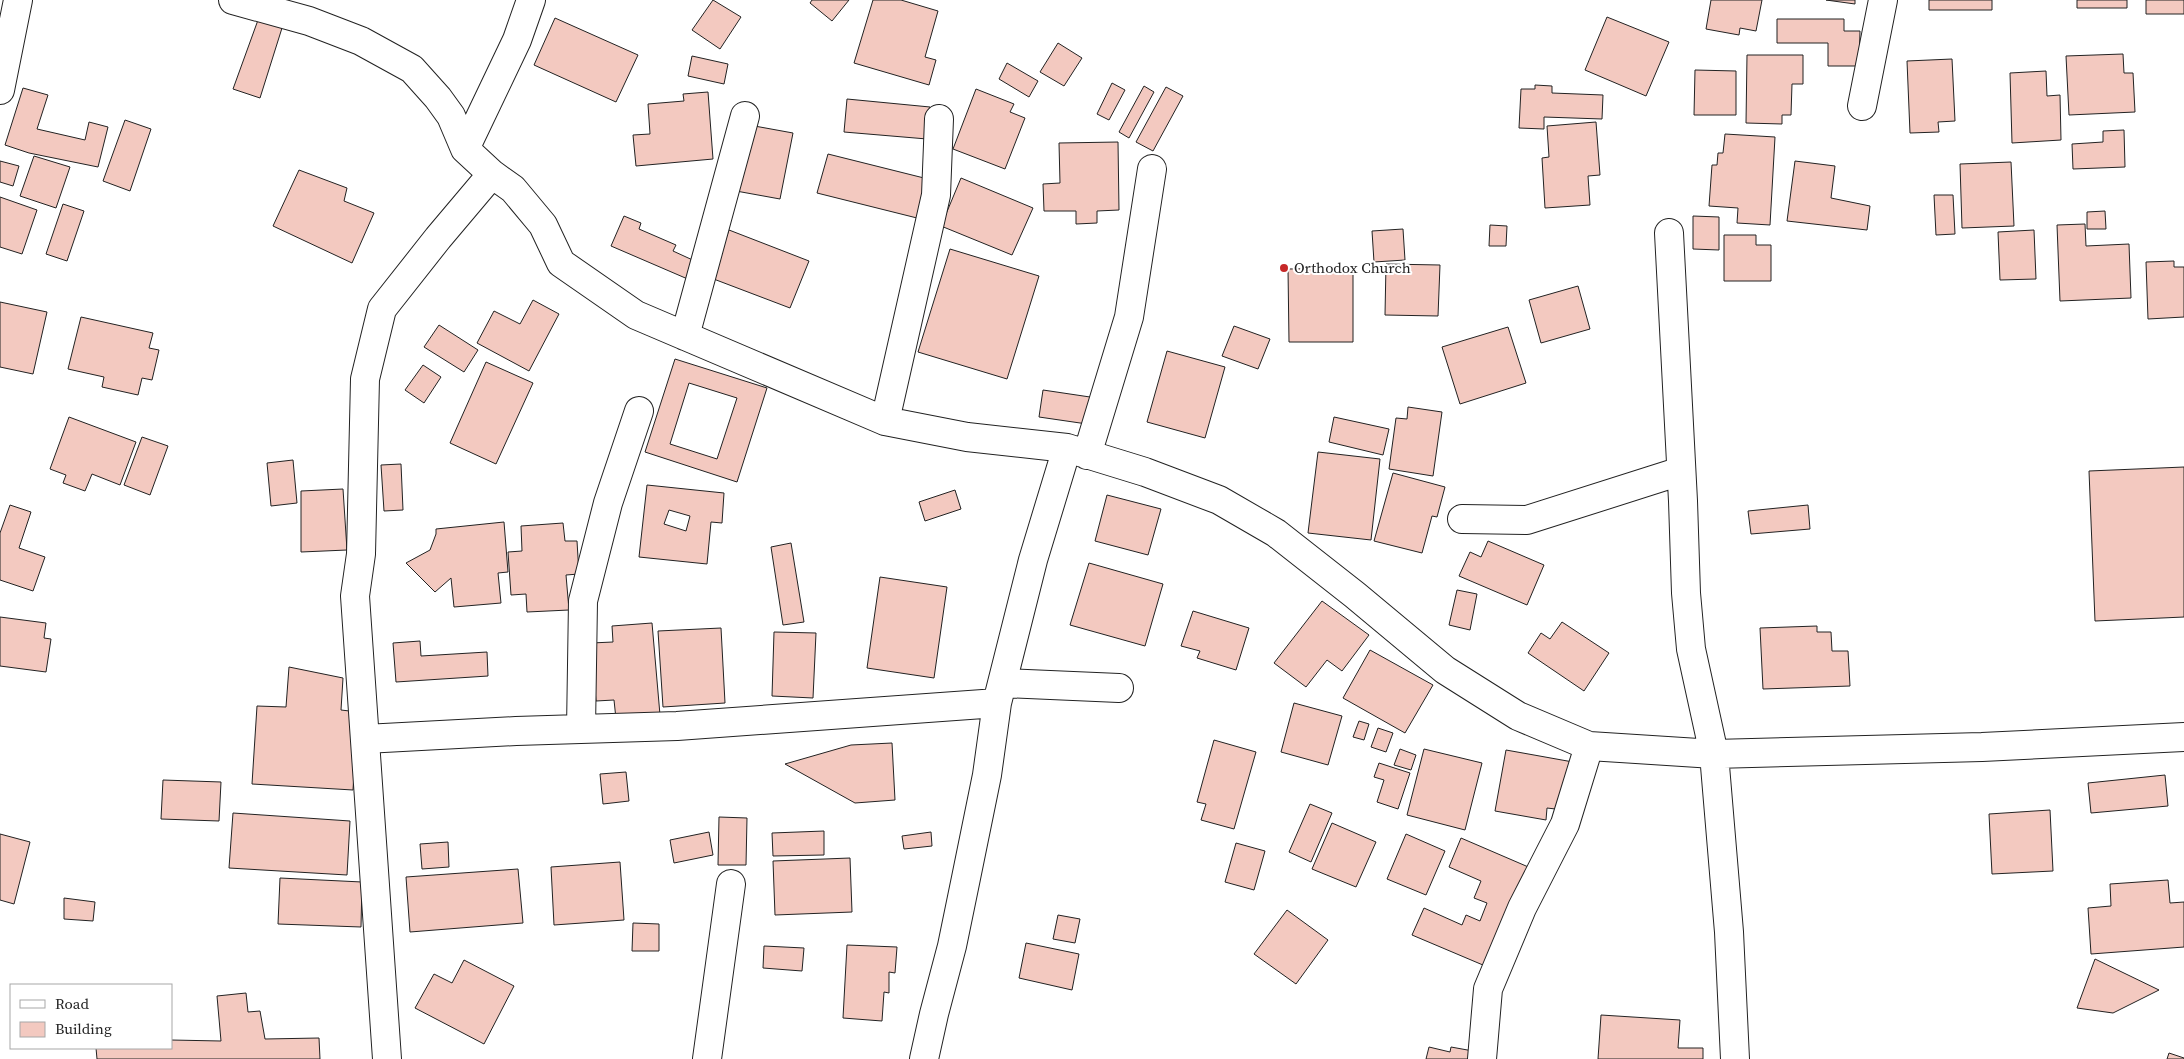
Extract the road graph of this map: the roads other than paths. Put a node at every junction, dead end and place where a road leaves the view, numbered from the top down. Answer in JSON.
{"nodes":[{"id":1,"x":18,"y":0,"type":"edge"},
{"id":2,"x":233,"y":0,"type":"edge"},
{"id":3,"x":531,"y":0,"type":"edge"},
{"id":4,"x":1883,"y":0,"type":"edge"},
{"id":5,"x":0,"y":90,"type":"edge"},
{"id":6,"x":1862,"y":106,"type":"dead end"},
{"id":7,"x":745,"y":116,"type":"dead end"},
{"id":8,"x":939,"y":119,"type":"dead end"},
{"id":9,"x":465,"y":149,"type":"junction"},
{"id":10,"x":1152,"y":169,"type":"dead end"},
{"id":11,"x":492,"y":174,"type":"junction"},
{"id":12,"x":1669,"y":234,"type":"dead end"},
{"id":13,"x":685,"y":336,"type":"junction"},
{"id":14,"x":639,"y":411,"type":"dead end"},
{"id":15,"x":885,"y":421,"type":"junction"},
{"id":16,"x":1077,"y":452,"type":"junction"},
{"id":17,"x":1682,"y":471,"type":"junction"},
{"id":18,"x":1462,"y":519,"type":"dead end"},
{"id":19,"x":1118,"y":688,"type":"dead end"},
{"id":20,"x":999,"y":693,"type":"junction"},
{"id":21,"x":581,"y":729,"type":"junction"},
{"id":22,"x":2184,"y":738,"type":"edge"},
{"id":23,"x":365,"y":739,"type":"junction"},
{"id":24,"x":1589,"y":746,"type":"junction"},
{"id":25,"x":1714,"y":754,"type":"junction"},
{"id":26,"x":731,"y":884,"type":"dead end"},
{"id":27,"x":387,"y":1059,"type":"edge"},
{"id":28,"x":707,"y":1059,"type":"edge"},
{"id":29,"x":924,"y":1059,"type":"edge"},
{"id":30,"x":1482,"y":1059,"type":"edge"},
{"id":31,"x":1735,"y":1059,"type":"edge"}],
"edges":[{"from":1,"to":5,"type":"street"},
{"from":2,"to":9,"type":"street"},
{"from":3,"to":9,"type":"street"},
{"from":4,"to":6,"type":"street"},
{"from":7,"to":13,"type":"street"},
{"from":8,"to":15,"type":"street"},
{"from":9,"to":11,"type":"street"},
{"from":10,"to":16,"type":"street"},
{"from":11,"to":13,"type":"street"},
{"from":11,"to":23,"type":"street"},
{"from":12,"to":17,"type":"street"},
{"from":13,"to":15,"type":"street"},
{"from":14,"to":21,"type":"street"},
{"from":15,"to":16,"type":"street"},
{"from":16,"to":20,"type":"street"},
{"from":16,"to":24,"type":"street"},
{"from":17,"to":18,"type":"street"},
{"from":17,"to":25,"type":"street"},
{"from":19,"to":20,"type":"street"},
{"from":20,"to":21,"type":"street"},
{"from":20,"to":29,"type":"street"},
{"from":21,"to":23,"type":"street"},
{"from":22,"to":25,"type":"street"},
{"from":23,"to":27,"type":"street"},
{"from":24,"to":25,"type":"street"},
{"from":24,"to":30,"type":"street"},
{"from":25,"to":31,"type":"street"},
{"from":26,"to":28,"type":"street"}]}
